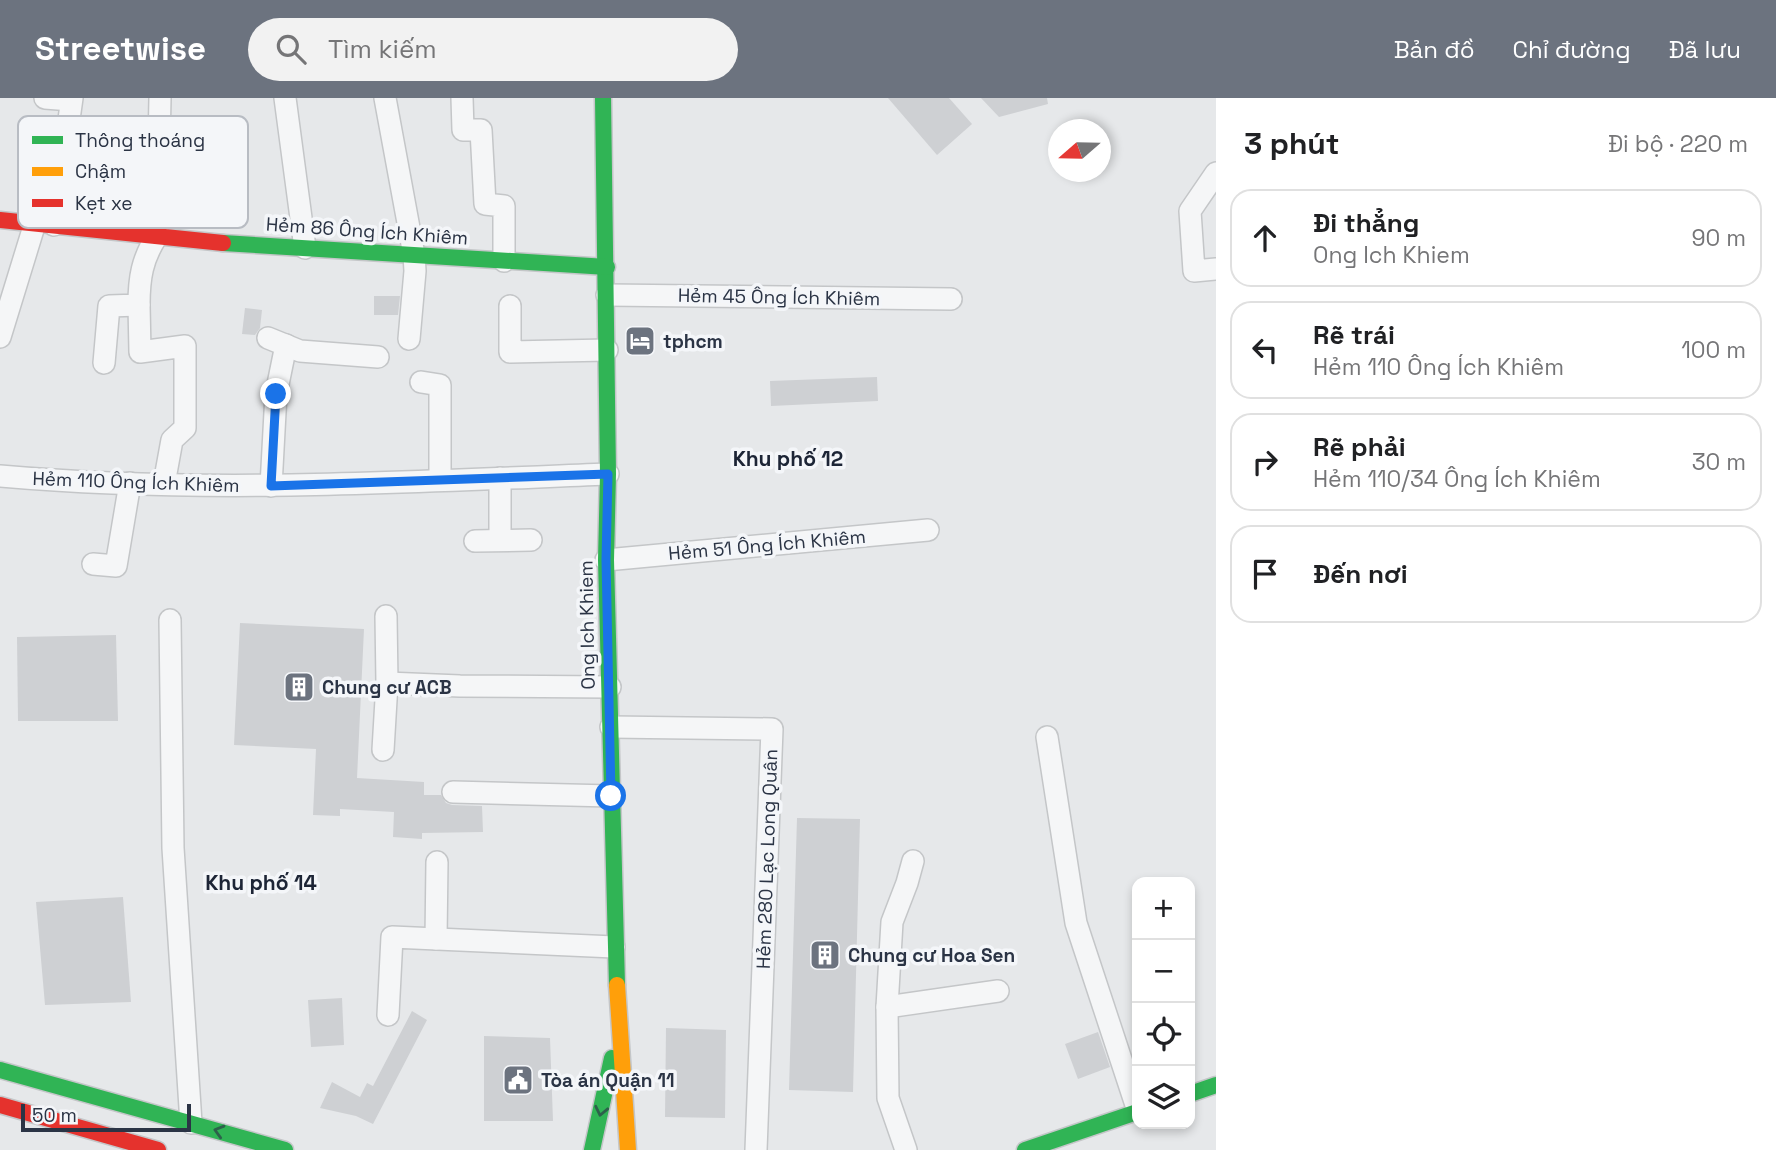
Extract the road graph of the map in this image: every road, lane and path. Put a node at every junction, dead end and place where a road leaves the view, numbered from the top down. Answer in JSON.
{"nodes":[{"id":1,"x":45,"y":98,"type":"edge"},
{"id":2,"x":160,"y":98,"type":"edge"},
{"id":3,"x":285,"y":98,"type":"edge"},
{"id":4,"x":385,"y":98,"type":"edge"},
{"id":5,"x":462,"y":98,"type":"edge"},
{"id":6,"x":603,"y":98,"type":"edge"},
{"id":7,"x":71,"y":99,"type":"edge"},
{"id":8,"x":160,"y":116,"type":"edge"},
{"id":9,"x":1216,"y":173,"type":"edge"},
{"id":10,"x":0,"y":220,"type":"edge"},
{"id":11,"x":18,"y":222,"type":"edge"},
{"id":12,"x":42,"y":228,"type":"edge"},
{"id":13,"x":82,"y":228,"type":"edge"},
{"id":14,"x":157,"y":228,"type":"edge"},
{"id":15,"x":157,"y":236,"type":"junction"},
{"id":16,"x":305,"y":248,"type":"junction"},
{"id":17,"x":414,"y":255,"type":"junction"},
{"id":18,"x":504,"y":261,"type":"junction"},
{"id":19,"x":607,"y":267,"type":"junction"},
{"id":20,"x":1216,"y":269,"type":"edge"},
{"id":21,"x":607,"y":295,"type":"junction"},
{"id":22,"x":951,"y":299,"type":"dead end"},
{"id":23,"x":139,"y":305,"type":"junction"},
{"id":24,"x":510,"y":306,"type":"dead end"},
{"id":25,"x":0,"y":337,"type":"edge"},
{"id":26,"x":409,"y":339,"type":"dead end"},
{"id":27,"x":607,"y":350,"type":"junction"},
{"id":28,"x":377,"y":357,"type":"dead end"},
{"id":29,"x":104,"y":363,"type":"dead end"},
{"id":30,"x":421,"y":382,"type":"dead end"},
{"id":31,"x":608,"y":474,"type":"junction"},
{"id":32,"x":0,"y":476,"type":"edge"},
{"id":33,"x":500,"y":478,"type":"junction"},
{"id":34,"x":440,"y":480,"type":"junction"},
{"id":35,"x":130,"y":483,"type":"junction"},
{"id":36,"x":164,"y":484,"type":"junction"},
{"id":37,"x":271,"y":486,"type":"junction"},
{"id":38,"x":928,"y":530,"type":"dead end"},
{"id":39,"x":500,"y":540,"type":"junction"},
{"id":40,"x":531,"y":540,"type":"dead end"},
{"id":41,"x":475,"y":541,"type":"dead end"},
{"id":42,"x":606,"y":560,"type":"junction"},
{"id":43,"x":93,"y":564,"type":"dead end"},
{"id":44,"x":386,"y":616,"type":"dead end"},
{"id":45,"x":170,"y":620,"type":"dead end"},
{"id":46,"x":387,"y":682,"type":"junction"},
{"id":47,"x":610,"y":687,"type":"junction"},
{"id":48,"x":611,"y":727,"type":"junction"},
{"id":49,"x":1047,"y":737,"type":"dead end"},
{"id":50,"x":383,"y":750,"type":"dead end"},
{"id":51,"x":453,"y":792,"type":"dead end"},
{"id":52,"x":611,"y":796,"type":"junction"},
{"id":53,"x":913,"y":861,"type":"dead end"},
{"id":54,"x":437,"y":862,"type":"dead end"},
{"id":55,"x":436,"y":939,"type":"junction"},
{"id":56,"x":614,"y":947,"type":"junction"},
{"id":57,"x":998,"y":991,"type":"dead end"},
{"id":58,"x":887,"y":1007,"type":"junction"},
{"id":59,"x":388,"y":1016,"type":"dead end"},
{"id":60,"x":619,"y":1024,"type":"junction"},
{"id":61,"x":0,"y":1070,"type":"edge"},
{"id":62,"x":1216,"y":1085,"type":"edge"},
{"id":63,"x":1195,"y":1092,"type":"edge"},
{"id":64,"x":1132,"y":1095,"type":"edge"},
{"id":65,"x":0,"y":1105,"type":"edge"},
{"id":66,"x":626,"y":1111,"type":"junction"},
{"id":67,"x":1132,"y":1112,"type":"edge"},
{"id":68,"x":191,"y":1123,"type":"junction"},
{"id":69,"x":159,"y":1150,"type":"edge"},
{"id":70,"x":285,"y":1150,"type":"edge"},
{"id":71,"x":592,"y":1150,"type":"edge"},
{"id":72,"x":628,"y":1150,"type":"edge"},
{"id":73,"x":645,"y":1150,"type":"edge"},
{"id":74,"x":756,"y":1150,"type":"edge"},
{"id":75,"x":906,"y":1150,"type":"edge"},
{"id":76,"x":1026,"y":1150,"type":"edge"}],
"edges":[{"from":1,"to":7,"type":"street"},
{"from":2,"to":8,"type":"street"},
{"from":3,"to":16,"type":"street"},
{"from":4,"to":17,"type":"street"},
{"from":5,"to":18,"type":"street"},
{"from":6,"to":19,"type":"main road","name":"Ong Ich Khiem"},
{"from":9,"to":20,"type":"street"},
{"from":10,"to":11,"type":"main road","name":"Hẻm 86 Ông Ích Khiêm"},
{"from":12,"to":25,"type":"street"},
{"from":13,"to":15,"type":"main road","name":"Hẻm 86 Ông Ích Khiêm"},
{"from":14,"to":15,"type":"street"},
{"from":15,"to":16,"type":"main road","name":"Hẻm 86 Ông Ích Khiêm"},
{"from":15,"to":23,"type":"street"},
{"from":16,"to":17,"type":"main road","name":"Hẻm 86 Ông Ích Khiêm"},
{"from":17,"to":18,"type":"main road","name":"Hẻm 86 Ông Ích Khiêm"},
{"from":17,"to":26,"type":"street"},
{"from":18,"to":19,"type":"main road","name":"Hẻm 86 Ông Ích Khiêm"},
{"from":19,"to":21,"type":"main road","name":"Ong Ich Khiem"},
{"from":21,"to":22,"type":"street","name":"Hẻm 45 Ông Ích Khiêm"},
{"from":21,"to":27,"type":"main road","name":"Ong Ich Khiem"},
{"from":23,"to":29,"type":"street"},
{"from":23,"to":36,"type":"street"},
{"from":24,"to":27,"type":"street"},
{"from":27,"to":31,"type":"main road","name":"Ong Ich Khiem"},
{"from":28,"to":37,"type":"street"},
{"from":30,"to":34,"type":"street"},
{"from":31,"to":33,"type":"street","name":"Hẻm 110 Ông Ích Khiêm"},
{"from":31,"to":42,"type":"main road","name":"Ong Ich Khiem"},
{"from":32,"to":35,"type":"street","name":"Hẻm 110 Ông Ích Khiêm"},
{"from":33,"to":34,"type":"street","name":"Hẻm 110 Ông Ích Khiêm"},
{"from":33,"to":39,"type":"street"},
{"from":34,"to":37,"type":"street","name":"Hẻm 110 Ông Ích Khiêm"},
{"from":35,"to":36,"type":"street","name":"Hẻm 110 Ông Ích Khiêm"},
{"from":35,"to":43,"type":"street"},
{"from":36,"to":37,"type":"street","name":"Hẻm 110 Ông Ích Khiêm"},
{"from":38,"to":42,"type":"street","name":"Hẻm 51 Ông Ích Khiêm"},
{"from":39,"to":40,"type":"street"},
{"from":39,"to":41,"type":"street"},
{"from":42,"to":47,"type":"main road","name":"Ong Ich Khiem"},
{"from":44,"to":46,"type":"street"},
{"from":45,"to":68,"type":"street"},
{"from":46,"to":47,"type":"street"},
{"from":46,"to":50,"type":"street"},
{"from":47,"to":48,"type":"main road","name":"Ong Ich Khiem"},
{"from":48,"to":52,"type":"main road","name":"Ong Ich Khiem"},
{"from":48,"to":74,"type":"street","name":"Hẻm 280 Lạc Long Quân"},
{"from":49,"to":64,"type":"street"},
{"from":51,"to":52,"type":"street"},
{"from":52,"to":56,"type":"main road","name":"Ong Ich Khiem"},
{"from":53,"to":58,"type":"street"},
{"from":54,"to":55,"type":"street"},
{"from":55,"to":56,"type":"street"},
{"from":55,"to":59,"type":"street"},
{"from":56,"to":60,"type":"main road","name":"Ong Ich Khiem"},
{"from":57,"to":58,"type":"street"},
{"from":58,"to":75,"type":"street"},
{"from":60,"to":66,"type":"main road","name":"Ong Ich Khiem"},
{"from":60,"to":71,"type":"main road","one_way":true},
{"from":61,"to":68,"type":"main road"},
{"from":62,"to":63,"type":"main road"},
{"from":65,"to":69,"type":"main road"},
{"from":66,"to":72,"type":"main road","name":"Ong Ich Khiem"},
{"from":66,"to":73,"type":"main road"},
{"from":67,"to":76,"type":"main road"},
{"from":70,"to":68,"type":"main road","one_way":true}]}
